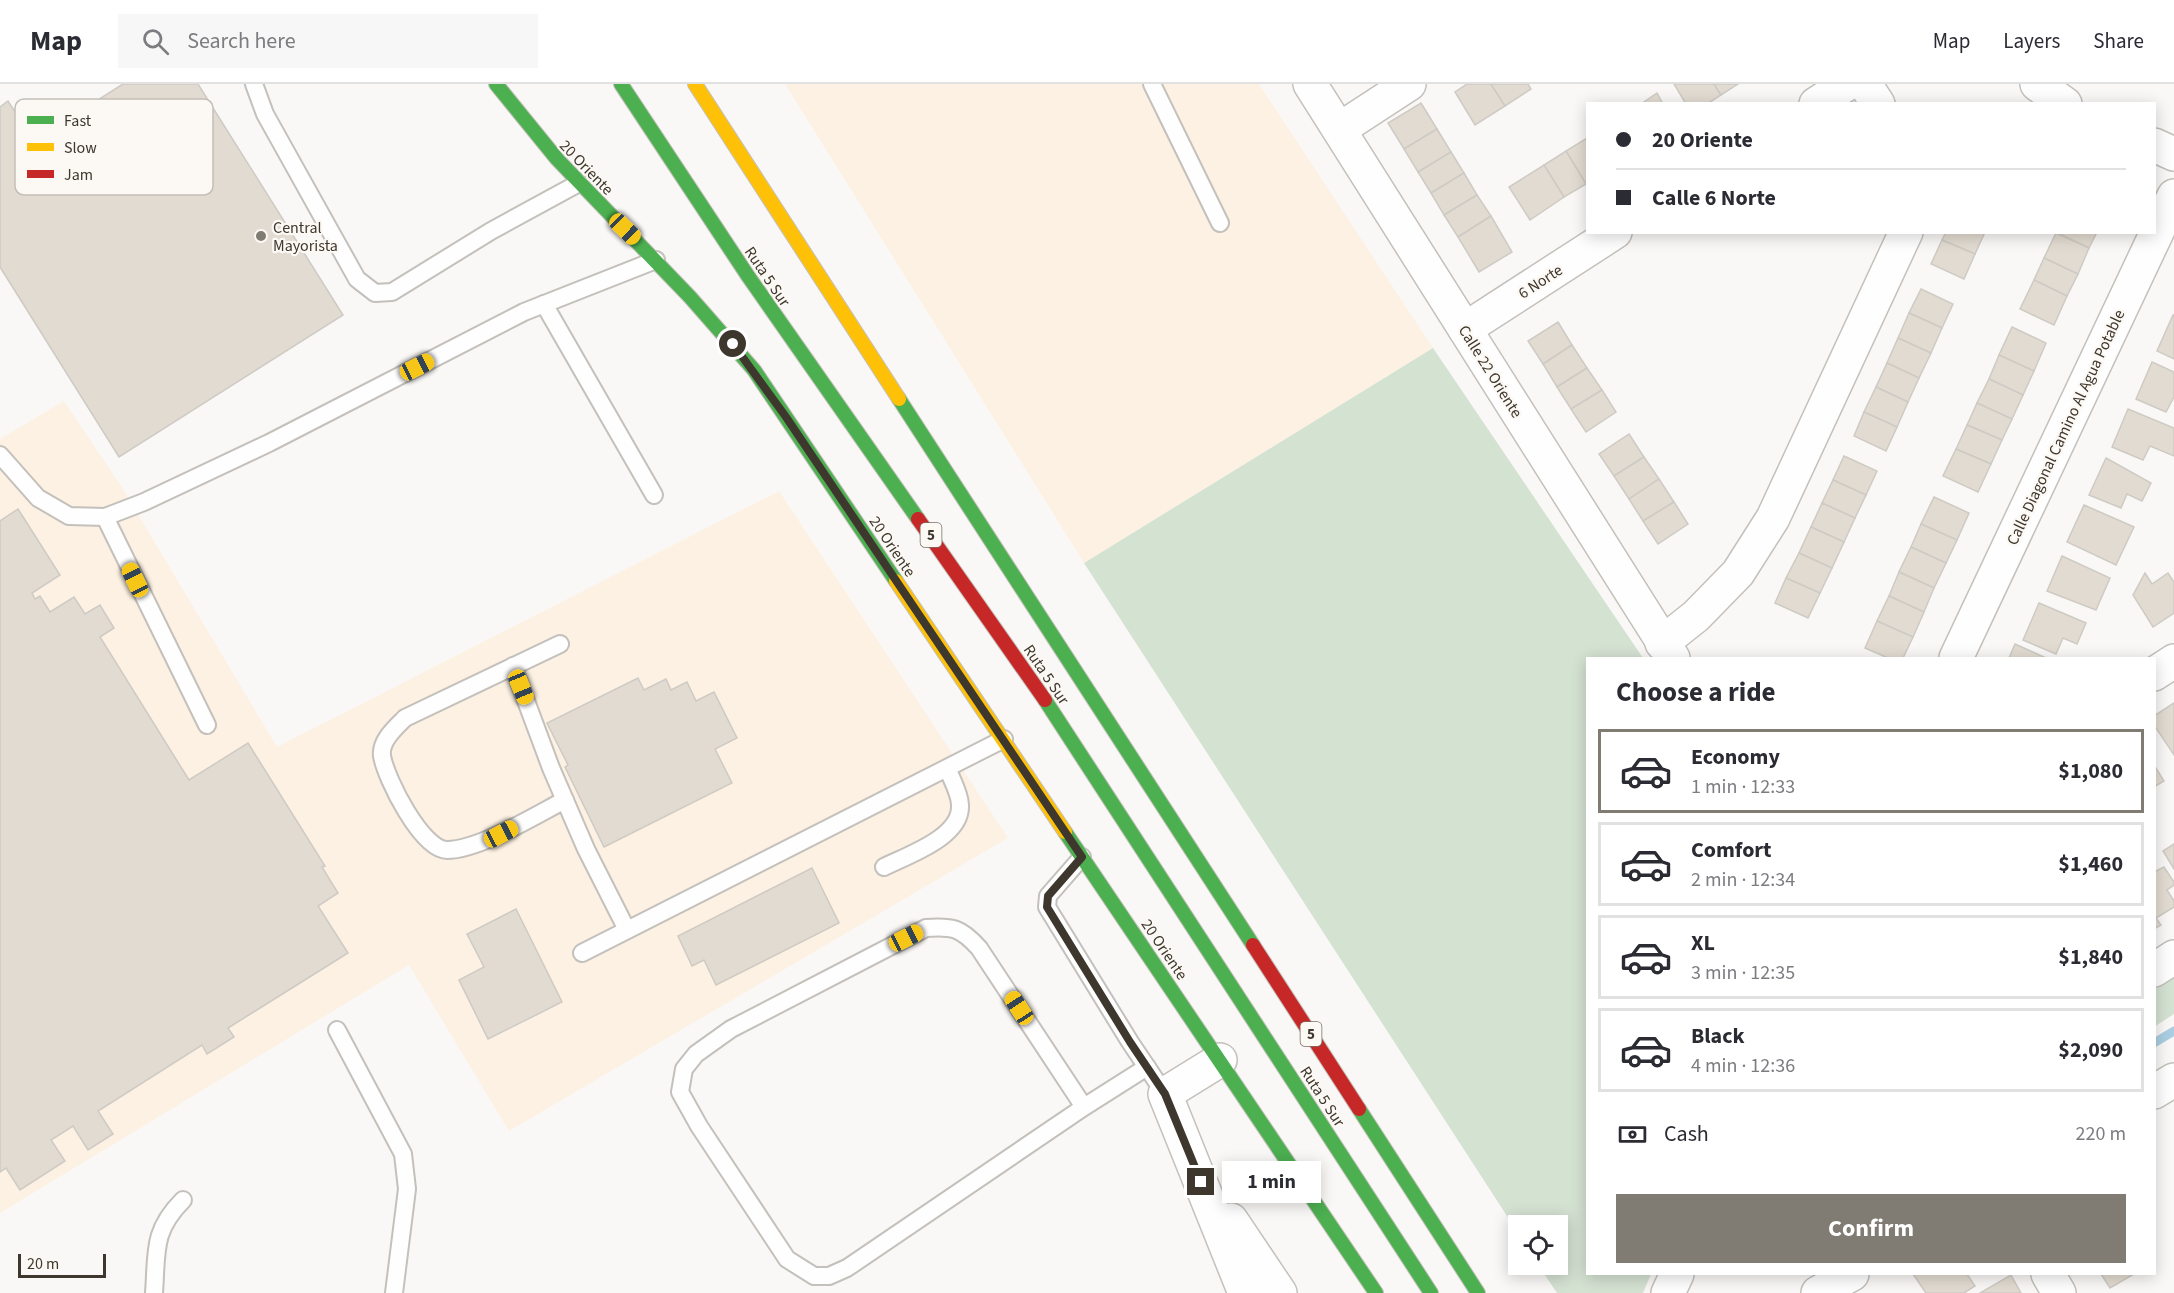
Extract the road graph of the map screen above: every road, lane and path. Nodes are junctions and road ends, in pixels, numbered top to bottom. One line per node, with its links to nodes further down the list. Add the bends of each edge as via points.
1 (254, 84): 17 (lane, via 265,114 357,279 375,293 392,292)
2 (496, 84): 17 (main road, 20 Oriente, via 528,128)
3 (621, 84): 61 (main road, Ruta 5 Sur / 5, via 742,267 1061,723)
4 (695, 84): 62 (main road, Ruta 5 Sur / 5)
5 (1152, 84): 19 (lane)
6 (1310, 84): 14 (street, Calle 22 Oriente)
7 (1409, 84): 14 (street)
8 (1847, 84): 11 (street)
9 (1865, 84): 12 (street)
10 (2037, 84): 13 (street)
11 (1819, 102)
12 (1877, 102)
13 (2062, 102)
14 (1340, 129): 24 (street, Calle 22 Oriente)
15 (2156, 146): 16 (street)
16 (2174, 154)
17 (579, 183): 22 (main road, 20 Oriente)
18 (2174, 196): 30 (street, Calle Diagonal Camino Al Agua Potable)
19 (1220, 223)
20 (1612, 234): 24 (street, 6 Norte)
21 (1905, 234): 29 (street, via 1773,518 1738,573)
22 (656, 260): 23 (lane); 35 (main road, 20 Oriente, via 754,370)
23 (544, 304): 26 (lane); 27 (lane, via 269,443)
24 (1465, 329): 29 (street, Calle 22 Oriente)
25 (0, 455): 27 (lane, via 38,498 69,516)
26 (654, 495)
27 (105, 518): 34 (lane)
28 (560, 644): 32 (lane)
29 (1667, 651)
30 (1956, 657)
31 (2174, 661): 33 (street)
32 (513, 666): 37 (lane); 37 (lane, via 405,718 387,736 381,755 417,830 433,846 447,850 501,834)
33 (2156, 673)
34 (207, 725)
35 (1004, 740): 36 (lane); 38 (main road, 20 Oriente)
36 (948, 770): 39 (lane, via 961,804 959,817 939,840); 40 (lane)
37 (565, 800): 40 (lane)
38 (1082, 857): 45 (main road, 20 Oriente); 46 (lane, via 1048,896 1047,907)
39 (884, 867)
40 (627, 930): 41 (lane)
41 (582, 953)
42 (2174, 957): 43 (street)
43 (2156, 969)
44 (337, 1030): 57 (lane, via 403,1154 407,1189)
45 (1220, 1060): 49 (street); 60 (main road, 20 Oriente)
46 (1147, 1067): 49 (lane); 50 (lane)
47 (2174, 1080): 48 (street)
48 (2156, 1091)
49 (1165, 1094): 51 (street)
50 (1084, 1107): 50 (lane, via 847,1268 829,1276 814,1276 787,1258 680,1092 684,1069 696,1054 732,1029 926,928 944,927 964,932 979,948)
51 (1193, 1163): 58 (street); 59 (street)
52 (183, 1200): 56 (lane, via 160,1230)
53 (1677, 1275): 63 (street)
54 (1850, 1275): 64 (street)
55 (2049, 1275): 65 (street)
56 (154, 1293)
57 (394, 1293)
58 (1245, 1293)
59 (1280, 1293)
60 (1376, 1293)
61 (1431, 1293)
62 (1478, 1293)
63 (1668, 1293)
64 (1818, 1293)
65 (2059, 1293)

